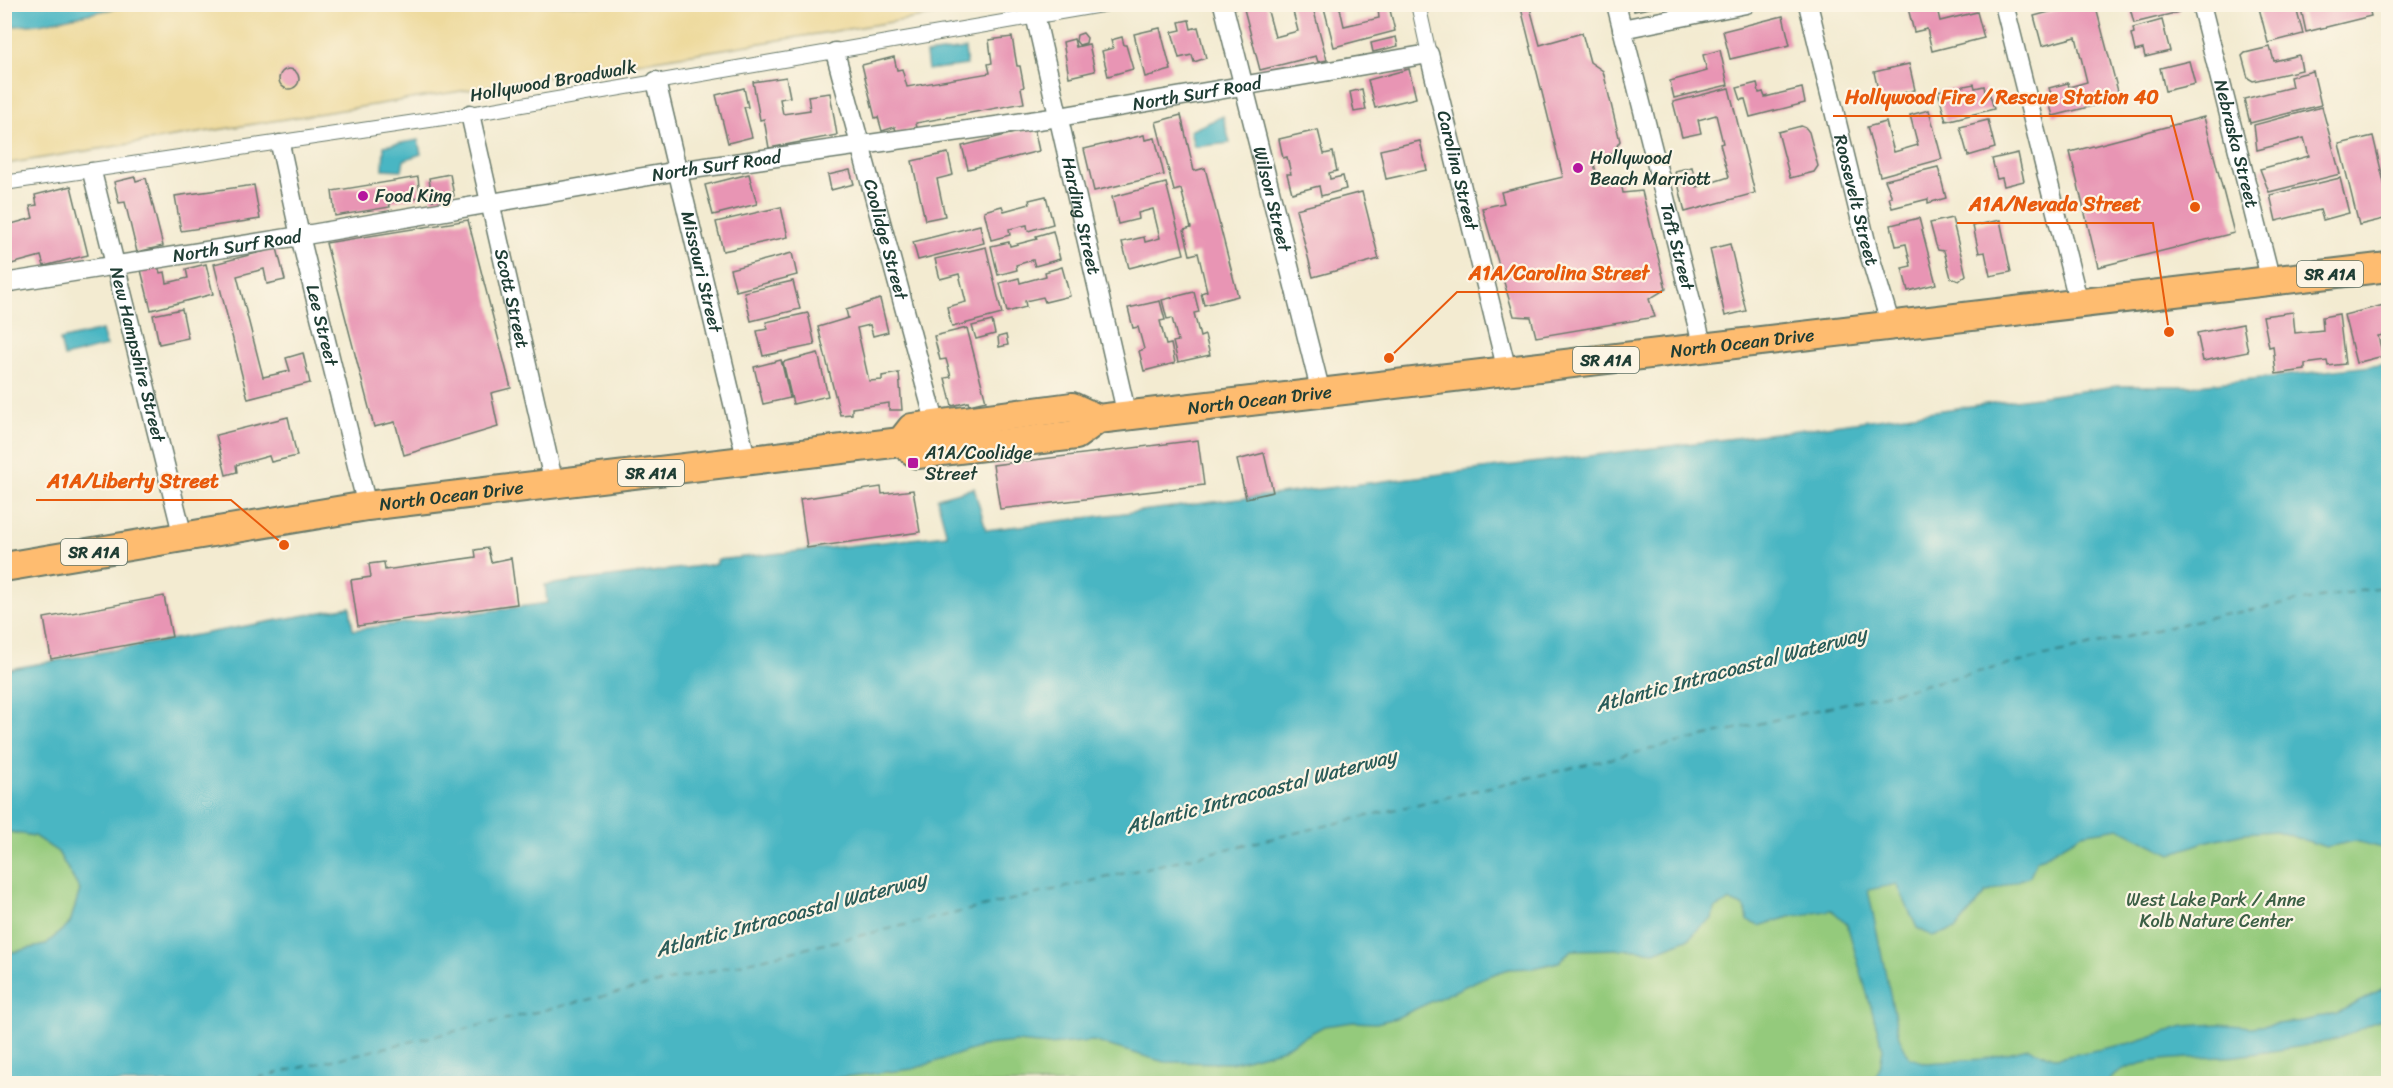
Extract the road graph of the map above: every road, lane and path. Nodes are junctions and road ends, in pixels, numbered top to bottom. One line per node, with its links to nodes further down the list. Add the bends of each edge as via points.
1 (1107, 4): 9 (street, Hollywood Broadwalk)
2 (1224, 4): 14 (street, Wilson Street)
3 (1418, 4): 12 (street, Carolina Street)
4 (1616, 4): 10 (street, Taft Street)
5 (1746, 4): 10 (street)
6 (1808, 4): 29 (street, Roosevelt Street, via 1868,250)
7 (2004, 4): 28 (street)
8 (2201, 4): 26 (street, Nebraska Street)
9 (1035, 15): 11 (street, Hollywood Broadwalk); 16 (street, Harding Street)
10 (1622, 29): 30 (street, Taft Street)
11 (835, 52): 13 (street, Hollywood Broadwalk); 18 (street, Coolidge Street)
12 (1430, 54): 14 (street, North Surf Road); 31 (street, Carolina Street)
13 (656, 81): 15 (street, Hollywood Broadwalk); 20 (street, Missouri Street)
14 (1242, 85): 16 (street, North Surf Road); 32 (street, Wilson Street)
15 (470, 114): 17 (street, Hollywood Broadwalk); 22 (street, Scott Street)
16 (1059, 117): 18 (street, North Surf Road); 33 (street, Harding Street)
17 (280, 144): 19 (street, Hollywood Broadwalk); 23 (street, Lee Street)
18 (860, 145): 20 (street, North Surf Road); 35 (street, Coolidge Street)
19 (92, 171): 21 (street, Hollywood Broadwalk); 24 (street, New Hampshire Street)
20 (678, 171): 22 (street, North Surf Road); 37 (street, Missouri Street)
21 (4, 183)
22 (491, 202): 23 (street, North Surf Road); 38 (street, Scott Street)
23 (300, 236): 24 (street, North Surf Road); 39 (street, Lee Street)
24 (116, 264): 27 (street, North Surf Road); 40 (street, New Hampshire Street)
25 (2388, 267): 26 (main road, North Ocean Drive / SR A1A)
26 (2271, 281): 28 (main road, North Ocean Drive / SR A1A)
27 (4, 283)
28 (2079, 304): 29 (main road, North Ocean Drive / SR A1A)
29 (1891, 326): 30 (main road, North Ocean Drive / SR A1A)
30 (1703, 348): 31 (main road, North Ocean Drive / SR A1A)
31 (1507, 371): 32 (main road, North Ocean Drive / SR A1A)
32 (1321, 393): 33 (main road, North Ocean Drive / SR A1A)
33 (1127, 416): 34 (main road, North Ocean Drive / SR A1A)
34 (1098, 419): 35 (main road, North Ocean Drive / SR A1A, via 1072,407); 36 (main road, North Ocean Drive / SR A1A, via 1076,435 917,454)
35 (936, 425): 36 (main road, North Ocean Drive / SR A1A, via 912,428)
36 (901, 442): 37 (main road, North Ocean Drive / SR A1A)
37 (747, 462): 38 (main road, North Ocean Drive / SR A1A)
38 (554, 484): 39 (main road, North Ocean Drive / SR A1A)
39 (367, 506): 40 (main road, North Ocean Drive / SR A1A)
40 (183, 537): 41 (main road, North Ocean Drive / SR A1A)
41 (4, 567)

